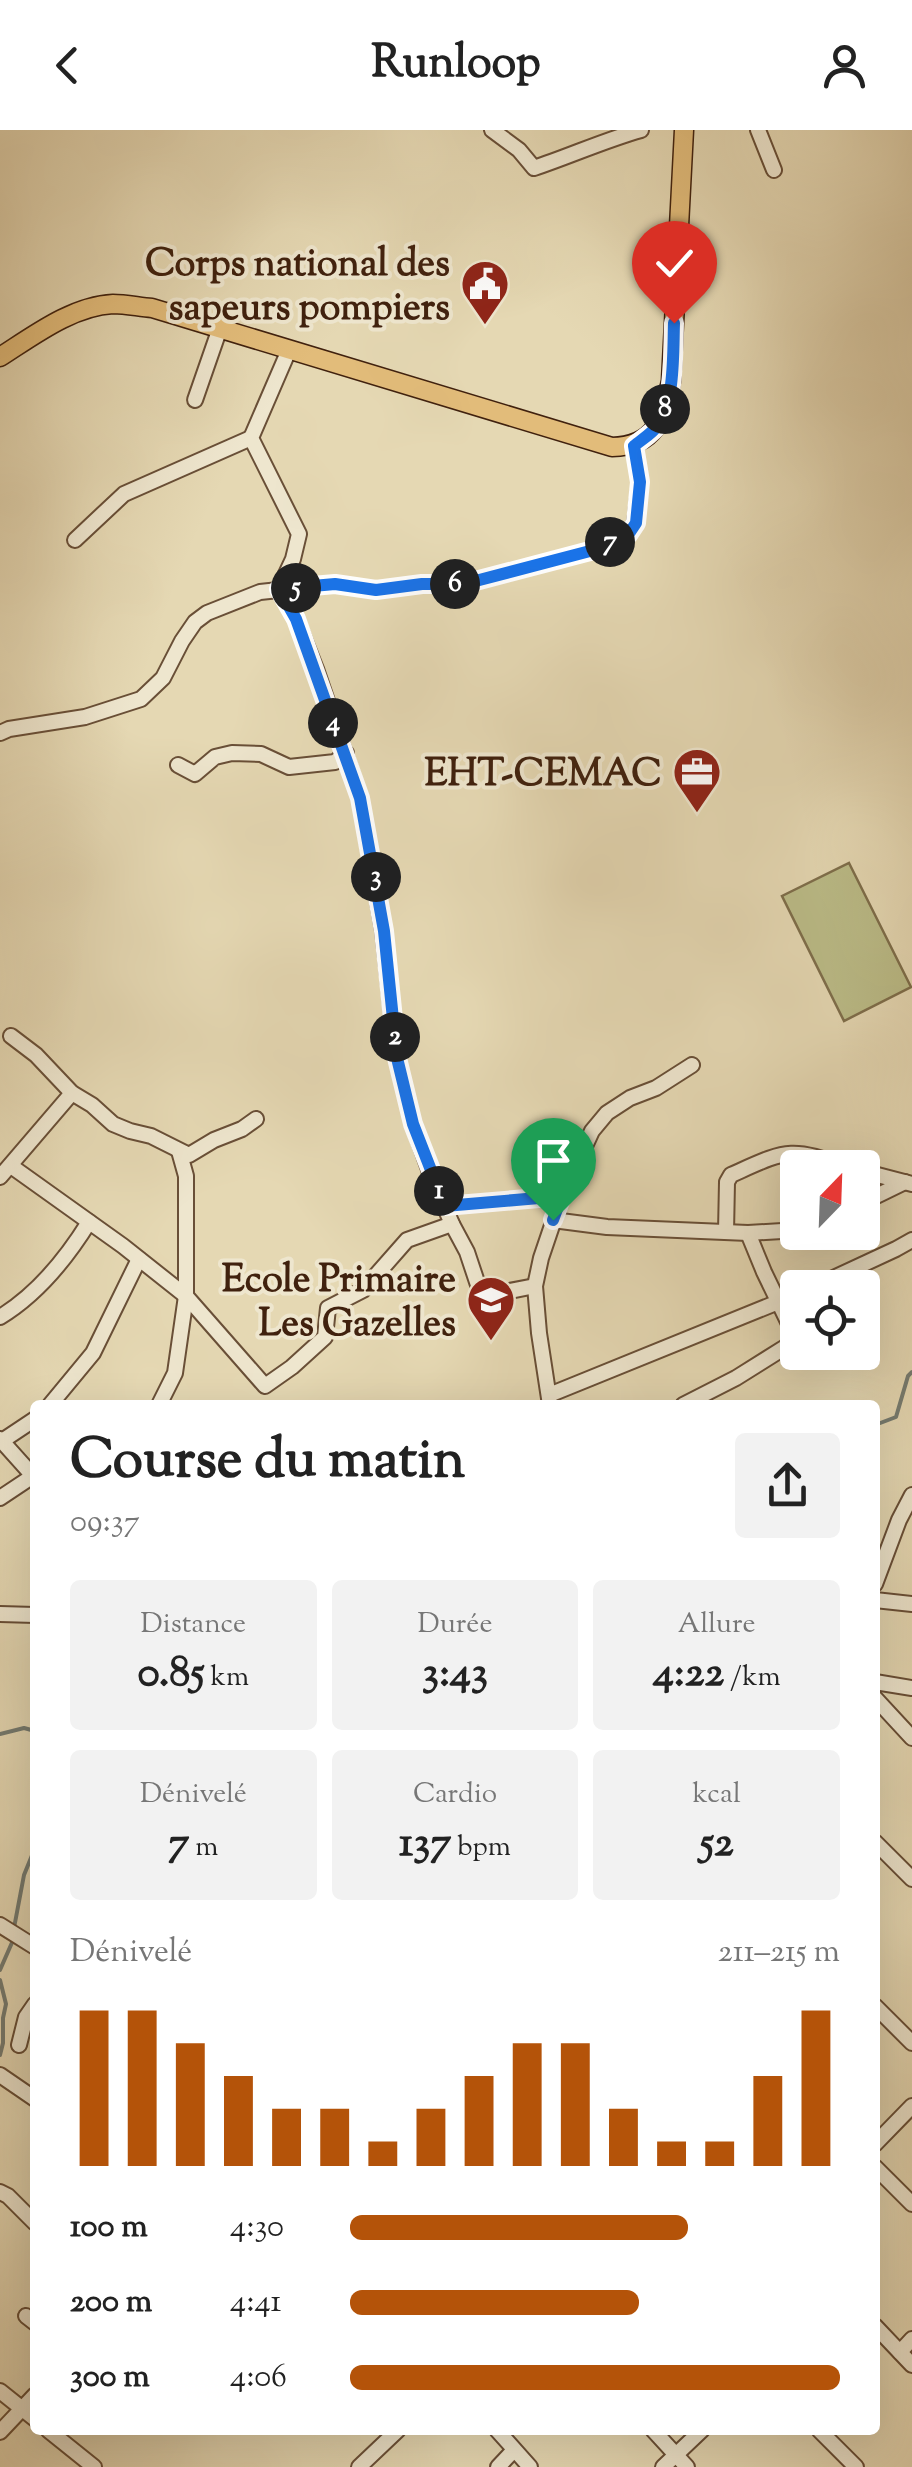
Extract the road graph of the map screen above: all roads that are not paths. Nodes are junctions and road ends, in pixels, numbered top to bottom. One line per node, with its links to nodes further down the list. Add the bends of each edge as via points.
1 (492, 130): 2 (street, via 534,168)
2 (641, 130)
3 (684, 130): 11 (main road, via 671,381 658,426)
4 (758, 130): 5 (street)
5 (774, 170)
6 (220, 328): 7 (main road); 8 (main road, via 112,304 79,312); 9 (street)
7 (289, 350): 10 (street); 11 (main road, via 612,447)
8 (0, 357)
9 (194, 400)
10 (251, 438): 12 (street, via 124,494); 13 (street, via 298,534)
11 (634, 446): 13 (street, via 640,482 636,523 628,535 590,551 464,584)
12 (74, 540)
13 (279, 589): 14 (street, via 195,622 163,678 140,699); 15 (street)
14 (0, 733)
15 (346, 753): 16 (street, via 335,762 289,767 262,754 232,752 196,774); 28 (street, via 374,866 397,1058 413,1124)
16 (178, 765)
17 (11, 1036): 19 (street)
18 (692, 1065): 26 (street, via 607,1112)
19 (72, 1093): 21 (street, via 113,1124); 23 (street)
20 (256, 1119): 21 (street, via 189,1155)
21 (179, 1150): 39 (street, via 186,1176)
22 (780, 1154): 33 (street, via 726,1182)
23 (6, 1172): 30 (street)
24 (880, 1176): 25 (street)
25 (908, 1183): 27 (street)
26 (562, 1196): 28 (street); 29 (street)
27 (880, 1196)
28 (445, 1206): 31 (street)
29 (553, 1220): 33 (street); 38 (street)
30 (89, 1222): 36 (street); 41 (street, via 45,1281)
31 (452, 1224): 38 (street, via 480,1294); 39 (street, via 407,1240 363,1290 328,1308 324,1336 264,1386)
32 (780, 1231): 34 (street)
33 (726, 1232): 34 (street)
34 (748, 1233): 40 (street)
35 (912, 1240): 37 (street)
36 (140, 1259): 39 (street); 42 (street, via 93,1354)
37 (852, 1270)
38 (536, 1286): 44 (street)
39 (186, 1296): 43 (street, via 175,1373)
40 (779, 1302): 44 (street); 45 (street, via 792,1332 787,1346)
41 (0, 1317)
42 (54, 1400)
43 (162, 1400)
44 (550, 1400)
45 (693, 1400)
46 (30, 1422): 47 (street)
47 (1, 1440): 48 (street)
48 (30, 1473)
49 (30, 1479): 51 (street)
50 (912, 1495): 52 (street)
51 (0, 1498)
52 (906, 1521): 53 (street)
53 (880, 1557)
54 (880, 1601): 55 (street)
55 (912, 1604)
56 (0, 1614): 57 (street)
57 (30, 1615)
58 (880, 1683): 59 (street)
59 (912, 1688)
60 (880, 1703): 61 (street)
61 (912, 1738)
62 (880, 1847): 63 (street)
63 (912, 1880)
64 (30, 2011): 67 (street)
65 (880, 2011): 66 (street)
66 (912, 2042)
67 (19, 2044)
68 (0, 2075): 69 (street)
69 (30, 2096)
70 (912, 2106): 71 (street)
71 (880, 2139)
72 (880, 2172): 74 (street)
73 (0, 2192): 75 (street)
74 (912, 2204)
75 (30, 2219)
76 (880, 2331): 78 (street)
77 (912, 2339): 78 (street)
78 (900, 2352): 79 (street)
79 (912, 2365)
80 (0, 2391): 82 (street)
81 (30, 2400): 82 (street)
82 (22, 2409): 83 (street); 84 (street)
83 (30, 2416)
84 (0, 2432)
85 (53, 2435): 93 (street)
86 (393, 2435): 94 (street)
87 (501, 2435): 91 (street)
88 (657, 2435): 92 (street)
89 (697, 2435): 92 (street)
90 (825, 2435): 99 (street)
91 (514, 2450): 95 (street); 96 (street)
92 (676, 2454): 97 (street); 98 (street)
93 (85, 2464)
94 (359, 2467)
95 (498, 2467)
96 (530, 2467)
97 (663, 2467)
98 (687, 2467)
99 (856, 2467)

